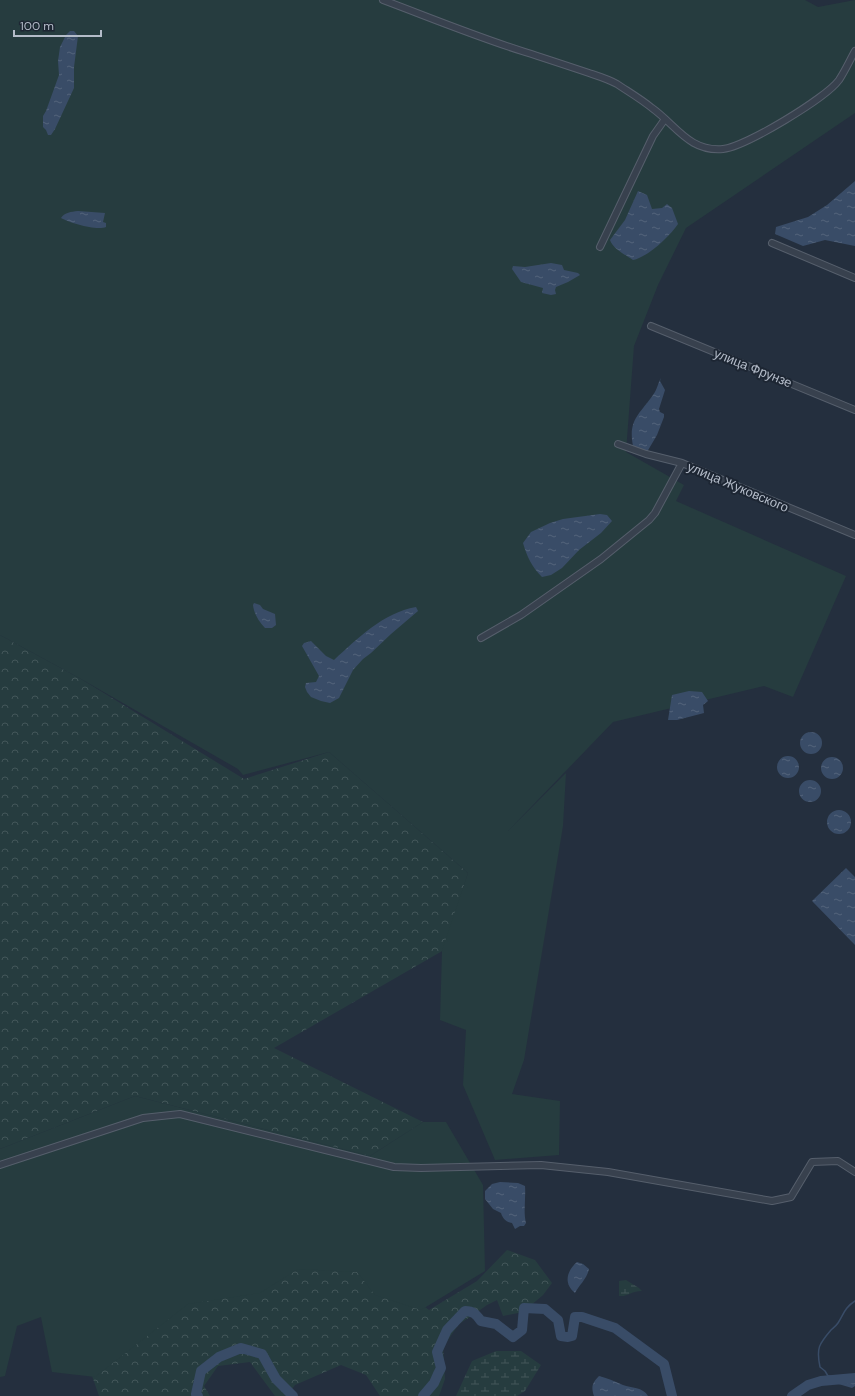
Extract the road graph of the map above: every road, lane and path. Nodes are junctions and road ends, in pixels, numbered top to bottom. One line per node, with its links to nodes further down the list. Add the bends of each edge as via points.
1 (383, 0): 3 (street, via 472,34 615,83)
2 (855, 50): 3 (street, via 839,80 825,94 810,105 738,144 723,149 696,144 684,138)
3 (665, 119): 5 (street, via 653,136)
4 (772, 243): 6 (street)
5 (600, 247)
6 (855, 278)
7 (652, 326): 8 (street, улица Фрунзе)
8 (855, 410)
9 (618, 444): 10 (street, улица Жуковского)
10 (682, 463): 11 (street, улица Жуковского); 12 (street, via 649,520 601,559 521,615)
11 (855, 535)
12 (481, 638)
13 (0, 1165): 14 (street, via 143,1118 180,1114 394,1167 541,1165 608,1172 772,1201 791,1197 812,1162 838,1161)
14 (855, 1172)

